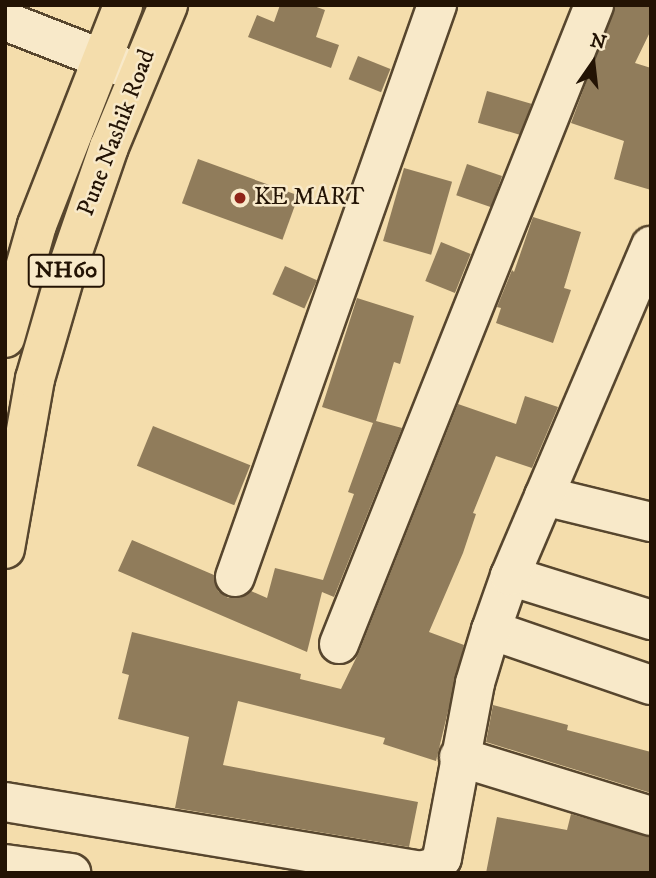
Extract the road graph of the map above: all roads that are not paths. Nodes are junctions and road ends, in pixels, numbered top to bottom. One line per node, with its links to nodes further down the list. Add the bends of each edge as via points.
1 (122, 5): 6 (highway, Pune Nashik Road / NH60)
2 (168, 5): 7 (highway, Pune Nashik Road / NH60)
3 (437, 5): 14 (street)
4 (594, 5): 17 (street)
5 (5, 21): 6 (street)
6 (100, 57): 7 (street); 9 (highway, Pune Nashik Road / NH60, via 37,225)
7 (138, 73): 12 (highway, Pune Nashik Road / NH60, via 67,269 35,379)
8 (651, 246): 10 (street)
9 (5, 338)
10 (544, 496): 11 (street); 13 (street)
11 (651, 522)
12 (5, 549)
13 (510, 576): 15 (street); 16 (street)
14 (235, 577)
15 (651, 620)
16 (491, 630): 18 (street); 19 (street)
17 (339, 644)
18 (651, 685)
19 (459, 757): 20 (street, via 442,858 435,867 420,871); 21 (street)
20 (5, 802)
21 (651, 816)
22 (5, 864): 23 (street)
23 (71, 873)

